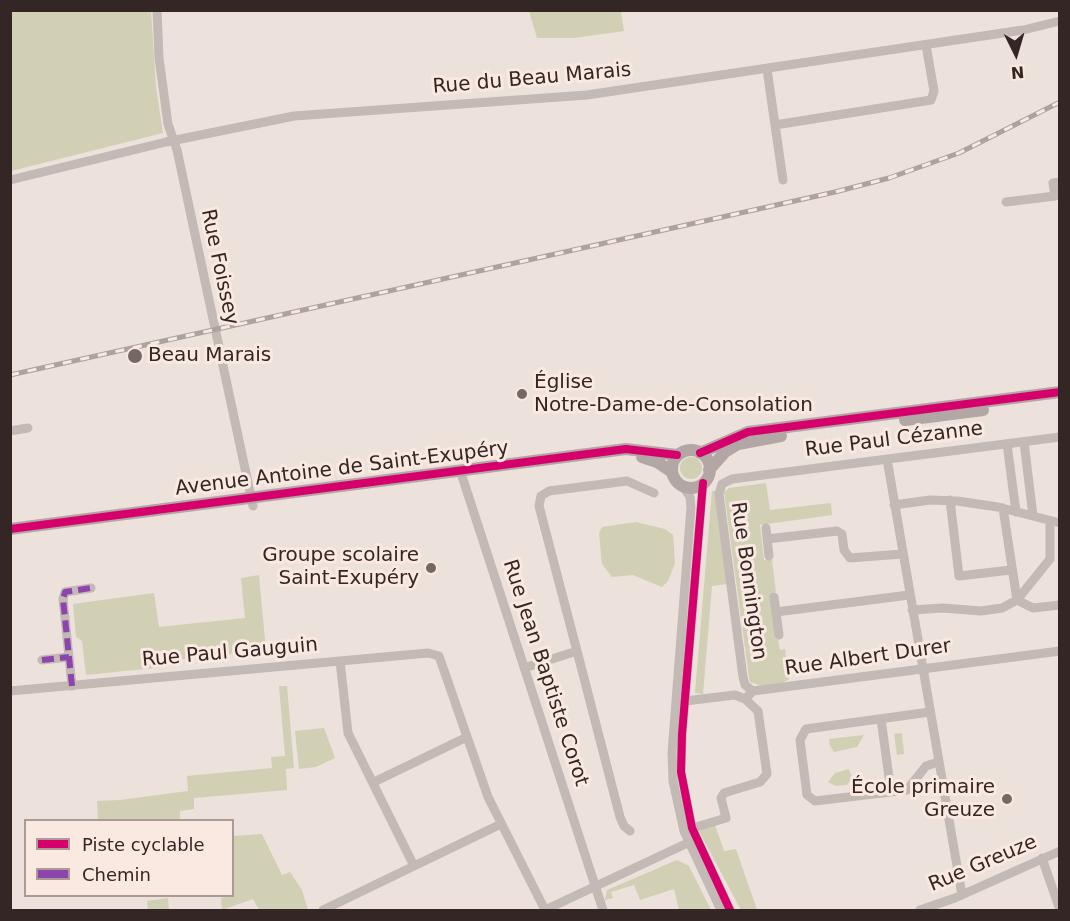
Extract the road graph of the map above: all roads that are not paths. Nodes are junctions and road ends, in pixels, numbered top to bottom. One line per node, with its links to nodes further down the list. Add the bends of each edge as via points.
1 (157, 10): 6 (street, Rue Foissey, via 161,76)
2 (1059, 21): 3 (street, Rue du Beau Marais)
3 (926, 45): 4 (street, Rue du Beau Marais); 5 (street, via 934,92 931,100)
4 (767, 69): 5 (street); 6 (street, Rue du Beau Marais, via 587,95 308,114)
5 (775, 125): 8 (street)
6 (173, 140): 7 (street, Rue du Beau Marais); 29 (street, Rue Foissey)
7 (10, 180)
8 (783, 180)
9 (1059, 182): 10 (street, via 1053,183 1055,196)
10 (1006, 202)
11 (1059, 392): 18 (main road, via 748,432)
12 (1059, 400): 21 (main road, via 751,440 725,452)
13 (28, 428): 14 (street)
14 (10, 431)
15 (1059, 437): 16 (street, Rue Paul Cézanne)
16 (1024, 442): 17 (street, Rue Paul Cézanne); 33 (street)
17 (1007, 444): 20 (street, Rue Paul Cézanne); 32 (street)
18 (700, 453): 19 (main road, via 686,450); 21 (main road)
19 (677, 455): 22 (main road); 23 (main road, Avenue Antoine de Saint-Exupéry, via 626,449)
20 (887, 459): 24 (street, Rue Paul Cézanne); 30 (street)
21 (710, 470): 25 (main road)
22 (672, 472): 23 (main road, Avenue Antoine de Saint-Exupéry, via 657,462 632,456); 26 (main road)
23 (461, 474): 29 (main road, Avenue Antoine de Saint-Exupéry); 55 (street, Rue Jean Baptiste Corot)
24 (732, 479): 59 (street, Rue Bonnington, via 722,484 719,494 743,677 745,685)
25 (704, 483): 26 (main road, via 693,488); 61 (street)
26 (683, 486): 69 (street, via 691,507 672,768 676,803)
27 (654, 493): 50 (street, via 627,481 549,491 539,499)
28 (950, 500): 30 (street); 31 (street); 41 (street, via 959,576)
29 (252, 502): 36 (main road, Avenue Antoine de Saint-Exupéry); 37 (main road, Avenue Antoine de Saint-Exupéry)
30 (894, 505): 39 (street)
31 (1003, 508): 32 (street); 41 (street)
32 (1016, 512): 33 (street)
33 (1033, 516): 34 (street)
34 (1055, 522): 45 (street, via 1050,559)
35 (765, 528): 38 (street)
36 (10, 529)
37 (10, 537)
38 (767, 540): 39 (street, via 837,531 842,534 845,553 850,558); 40 (street)
39 (902, 554): 43 (street)
40 (769, 556)
41 (1011, 570): 45 (street)
42 (91, 588): 52 (street, via 65,592)
43 (909, 595): 47 (street); 48 (street)
44 (774, 597): 48 (street)
45 (1017, 600): 46 (street, via 1033,608); 47 (street, via 1002,608 981,611)
46 (1059, 605)
47 (912, 610): 56 (street)
48 (776, 612): 49 (street)
49 (779, 634)
50 (577, 651): 55 (street); 70 (street, via 620,817)
51 (1059, 651): 56 (street, Rue Albert Durer)
52 (69, 657): 53 (street); 57 (street)
53 (42, 660)
54 (340, 661): 57 (street, Rue Paul Gauguin); 64 (street, via 435,654 441,660); 66 (street, Rue Paul Gauguin, via 347,729)
55 (524, 668): 75 (street, Rue Jean Baptiste Corot)
56 (922, 669): 59 (street, Rue Albert Durer); 62 (street)
57 (72, 686): 58 (street, Rue Paul Gauguin)
58 (10, 691)
59 (753, 691): 60 (street)
60 (745, 699): 61 (street, via 735,694); 69 (street, via 758,711 767,774 760,782 722,795 726,818)
61 (685, 701): 69 (street, via 681,772)
62 (930, 712): 63 (street); 65 (street)
63 (881, 719): 67 (street); 67 (street, via 804,731 800,740 805,784 807,796 813,801)
64 (467, 737): 66 (street); 68 (street)
65 (938, 762): 67 (street, via 926,766 911,788); 76 (street)
66 (374, 782): 74 (street, Rue Paul Gauguin)
67 (891, 792)
68 (501, 824): 74 (street); 78 (street)
69 (688, 830): 71 (street)
70 (630, 831)
71 (692, 840): 75 (street); 80 (street); 81 (street)
72 (1059, 850): 73 (street, Rue Greuze)
73 (1042, 858): 76 (street, Rue Greuze); 83 (street)
74 (414, 866): 77 (street)
75 (595, 887): 78 (street); 79 (street, Rue Jean Baptiste Corot)
76 (962, 895): 82 (street, Rue Greuze)
77 (323, 910)
78 (545, 910)
79 (603, 910)
80 (721, 910)
81 (730, 910)
82 (920, 910)
83 (1059, 910)

